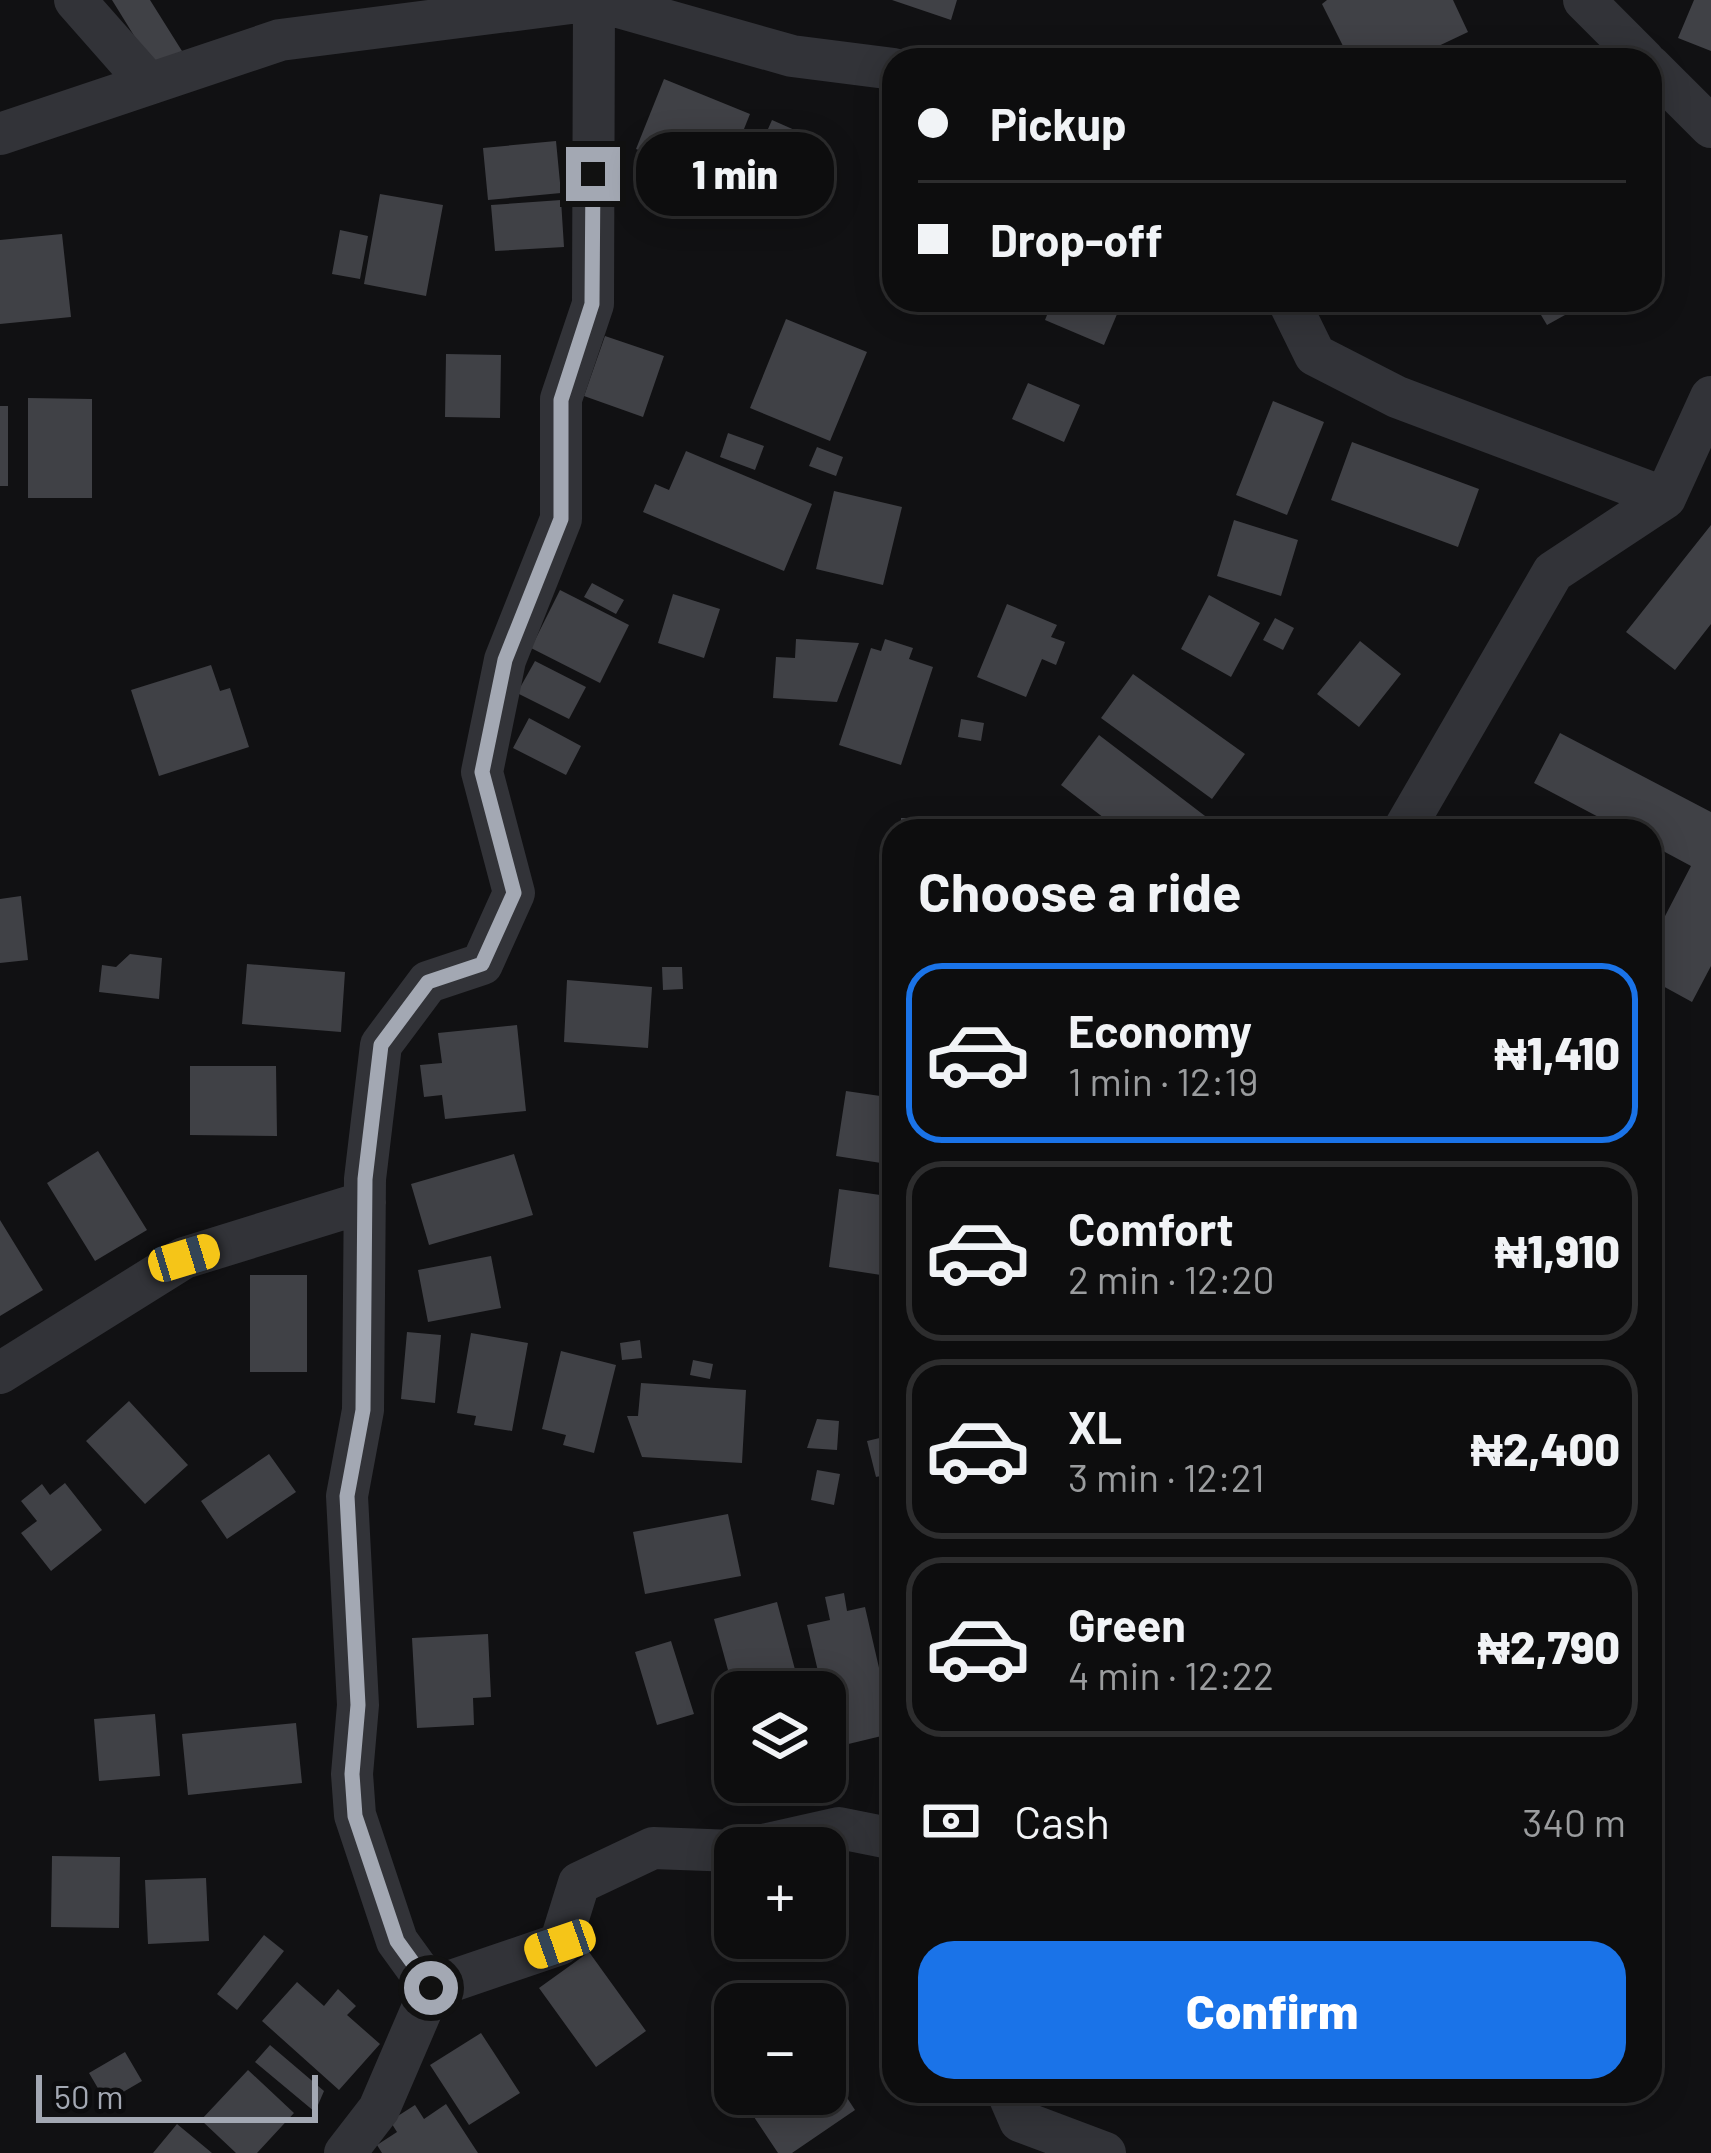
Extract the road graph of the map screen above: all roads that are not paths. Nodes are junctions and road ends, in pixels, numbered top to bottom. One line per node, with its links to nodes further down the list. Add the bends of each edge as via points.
1 (75, 0): 7 (street)
2 (1584, 0): 4 (street)
3 (600, 1): 5 (street, via 792,56); 7 (street, via 280,40); 14 (street, via 592,304 561,400 561,519 505,660 482,772 514,893 482,964 428,982 381,1045)
4 (1632, 48)
5 (882, 67)
6 (1662, 78): 8 (street)
7 (149, 84): 9 (street)
8 (1711, 127)
9 (0, 134)
10 (1294, 312): 12 (street, via 1315,356 1397,397)
11 (1711, 398): 12 (street)
12 (1664, 498): 13 (street, via 1553,572)
13 (1409, 819)
14 (365, 1202): 15 (street, via 184,1258); 19 (street, via 363,1410 347,1496 355,1816 397,1941)
15 (0, 1373)
16 (846, 1829): 17 (street)
17 (882, 1837)
18 (714, 1850): 19 (street, via 653,1848 579,1883 560,1944)
19 (431, 1988): 21 (street, via 379,2109)
20 (1012, 2103): 22 (street, via 1020,2121)
21 (345, 2153)
22 (1106, 2153)

